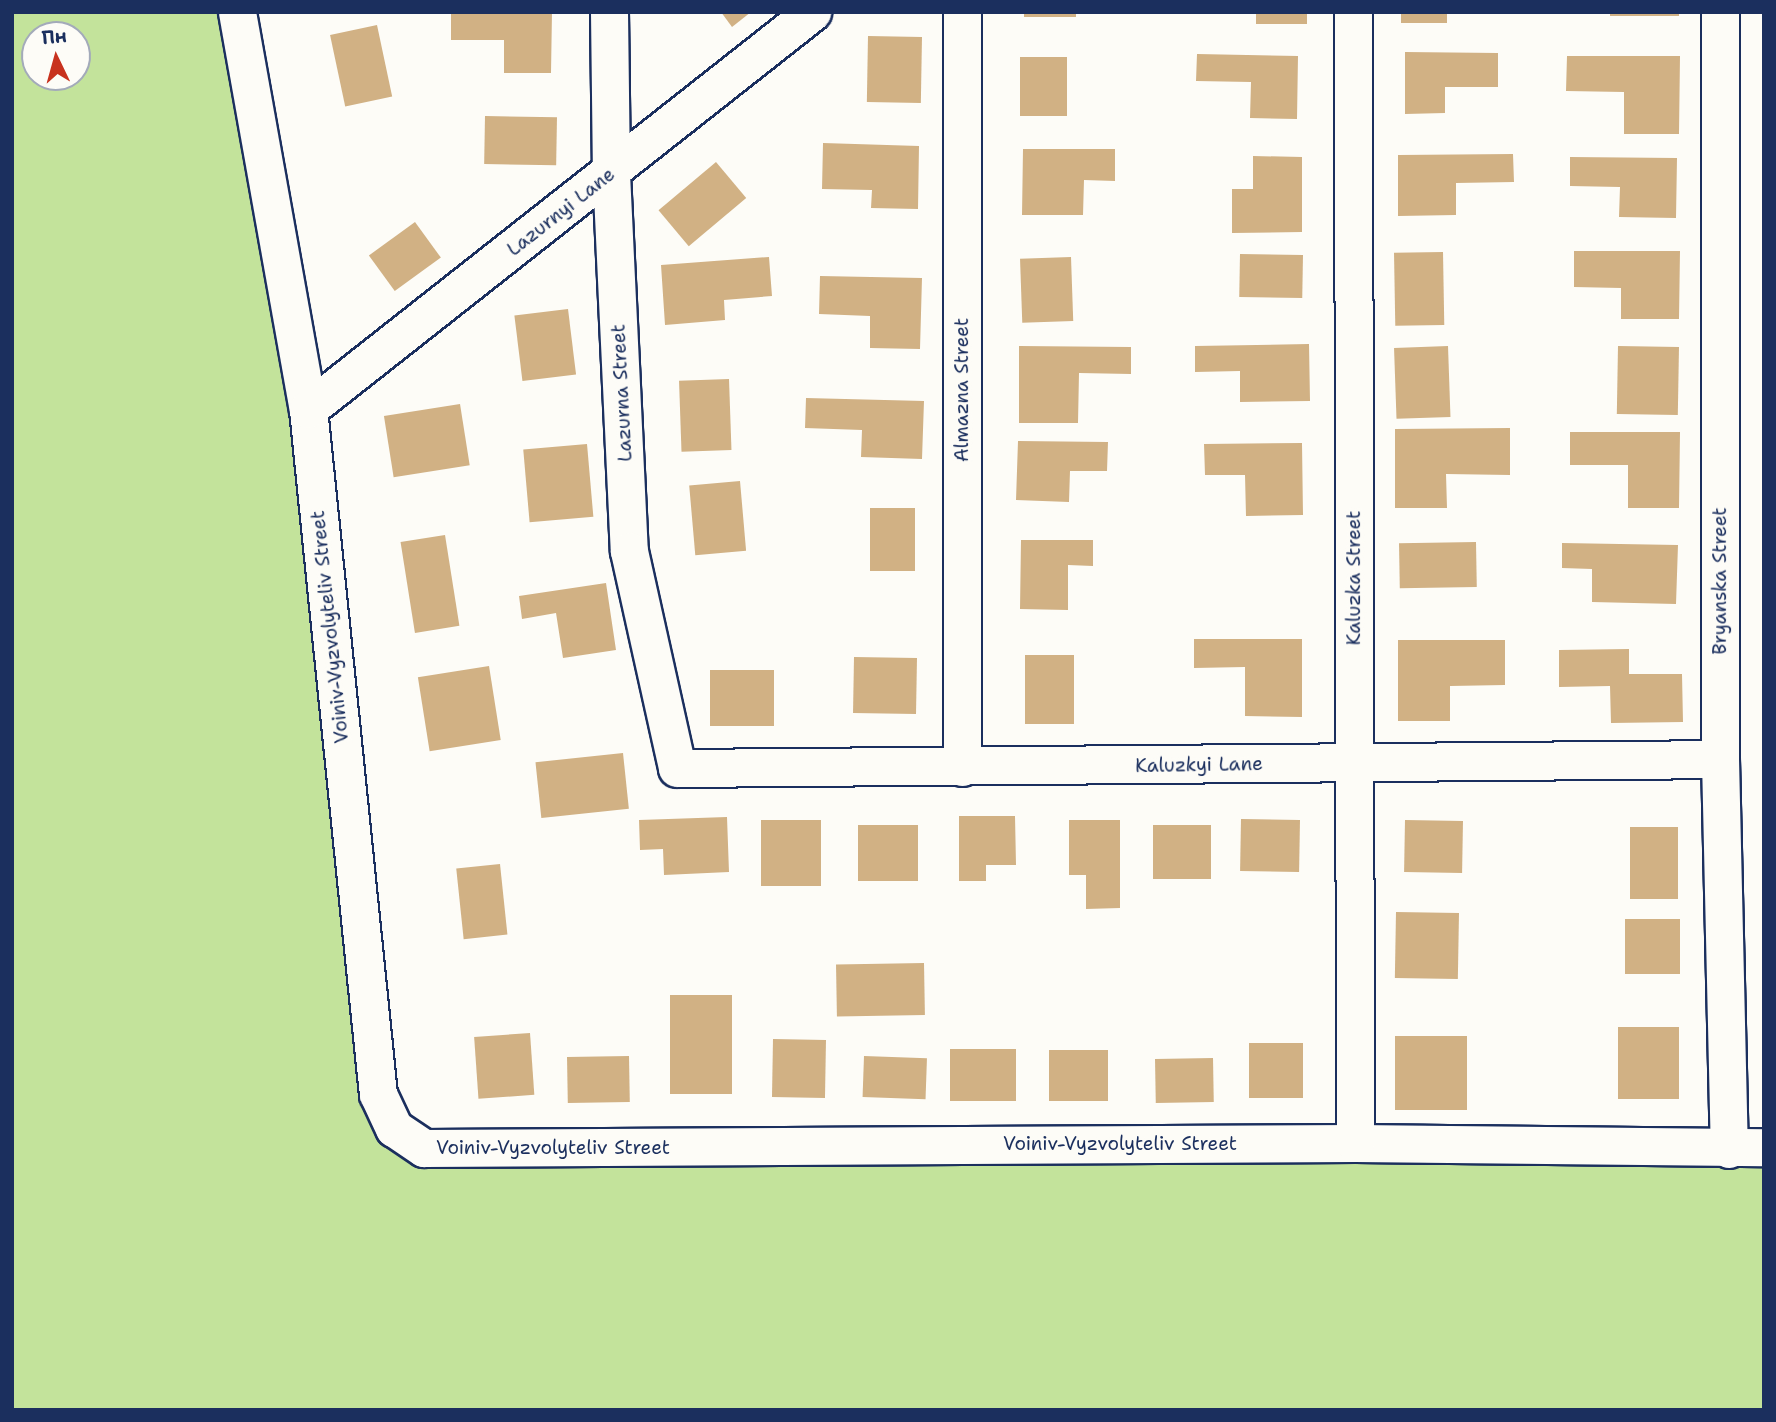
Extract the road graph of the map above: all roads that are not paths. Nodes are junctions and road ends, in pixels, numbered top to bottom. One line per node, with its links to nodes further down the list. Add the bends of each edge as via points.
1 (237, 12): 8 (street, Voiniv-Vyzvolyteliv Street)
2 (609, 12): 7 (street, Lazurna Street)
3 (812, 12): 7 (street, Lazurnyi Lane)
4 (962, 12): 11 (street, Almazna Street)
5 (1353, 12): 10 (street, Kaluzka Street)
6 (1720, 12): 9 (street, Bryanska Street)
7 (611, 173): 8 (street, Lazurnyi Lane); 12 (street, Lazurna Street, via 629,551)
8 (308, 409): 13 (street, Voiniv-Vyzvolyteliv Street, via 378,1094 394,1128 424,1148)
9 (1720, 759): 10 (street, Kaluzkyi Lane); 14 (street, Bryanska Street)
10 (1355, 763): 11 (street, Kaluzkyi Lane); 13 (street, Kaluzka Street)
11 (962, 767): 12 (street, Kaluzkyi Lane)
12 (677, 768)
13 (1355, 1143): 14 (street, Voiniv-Vyzvolyteliv Street)
14 (1746, 1148)

